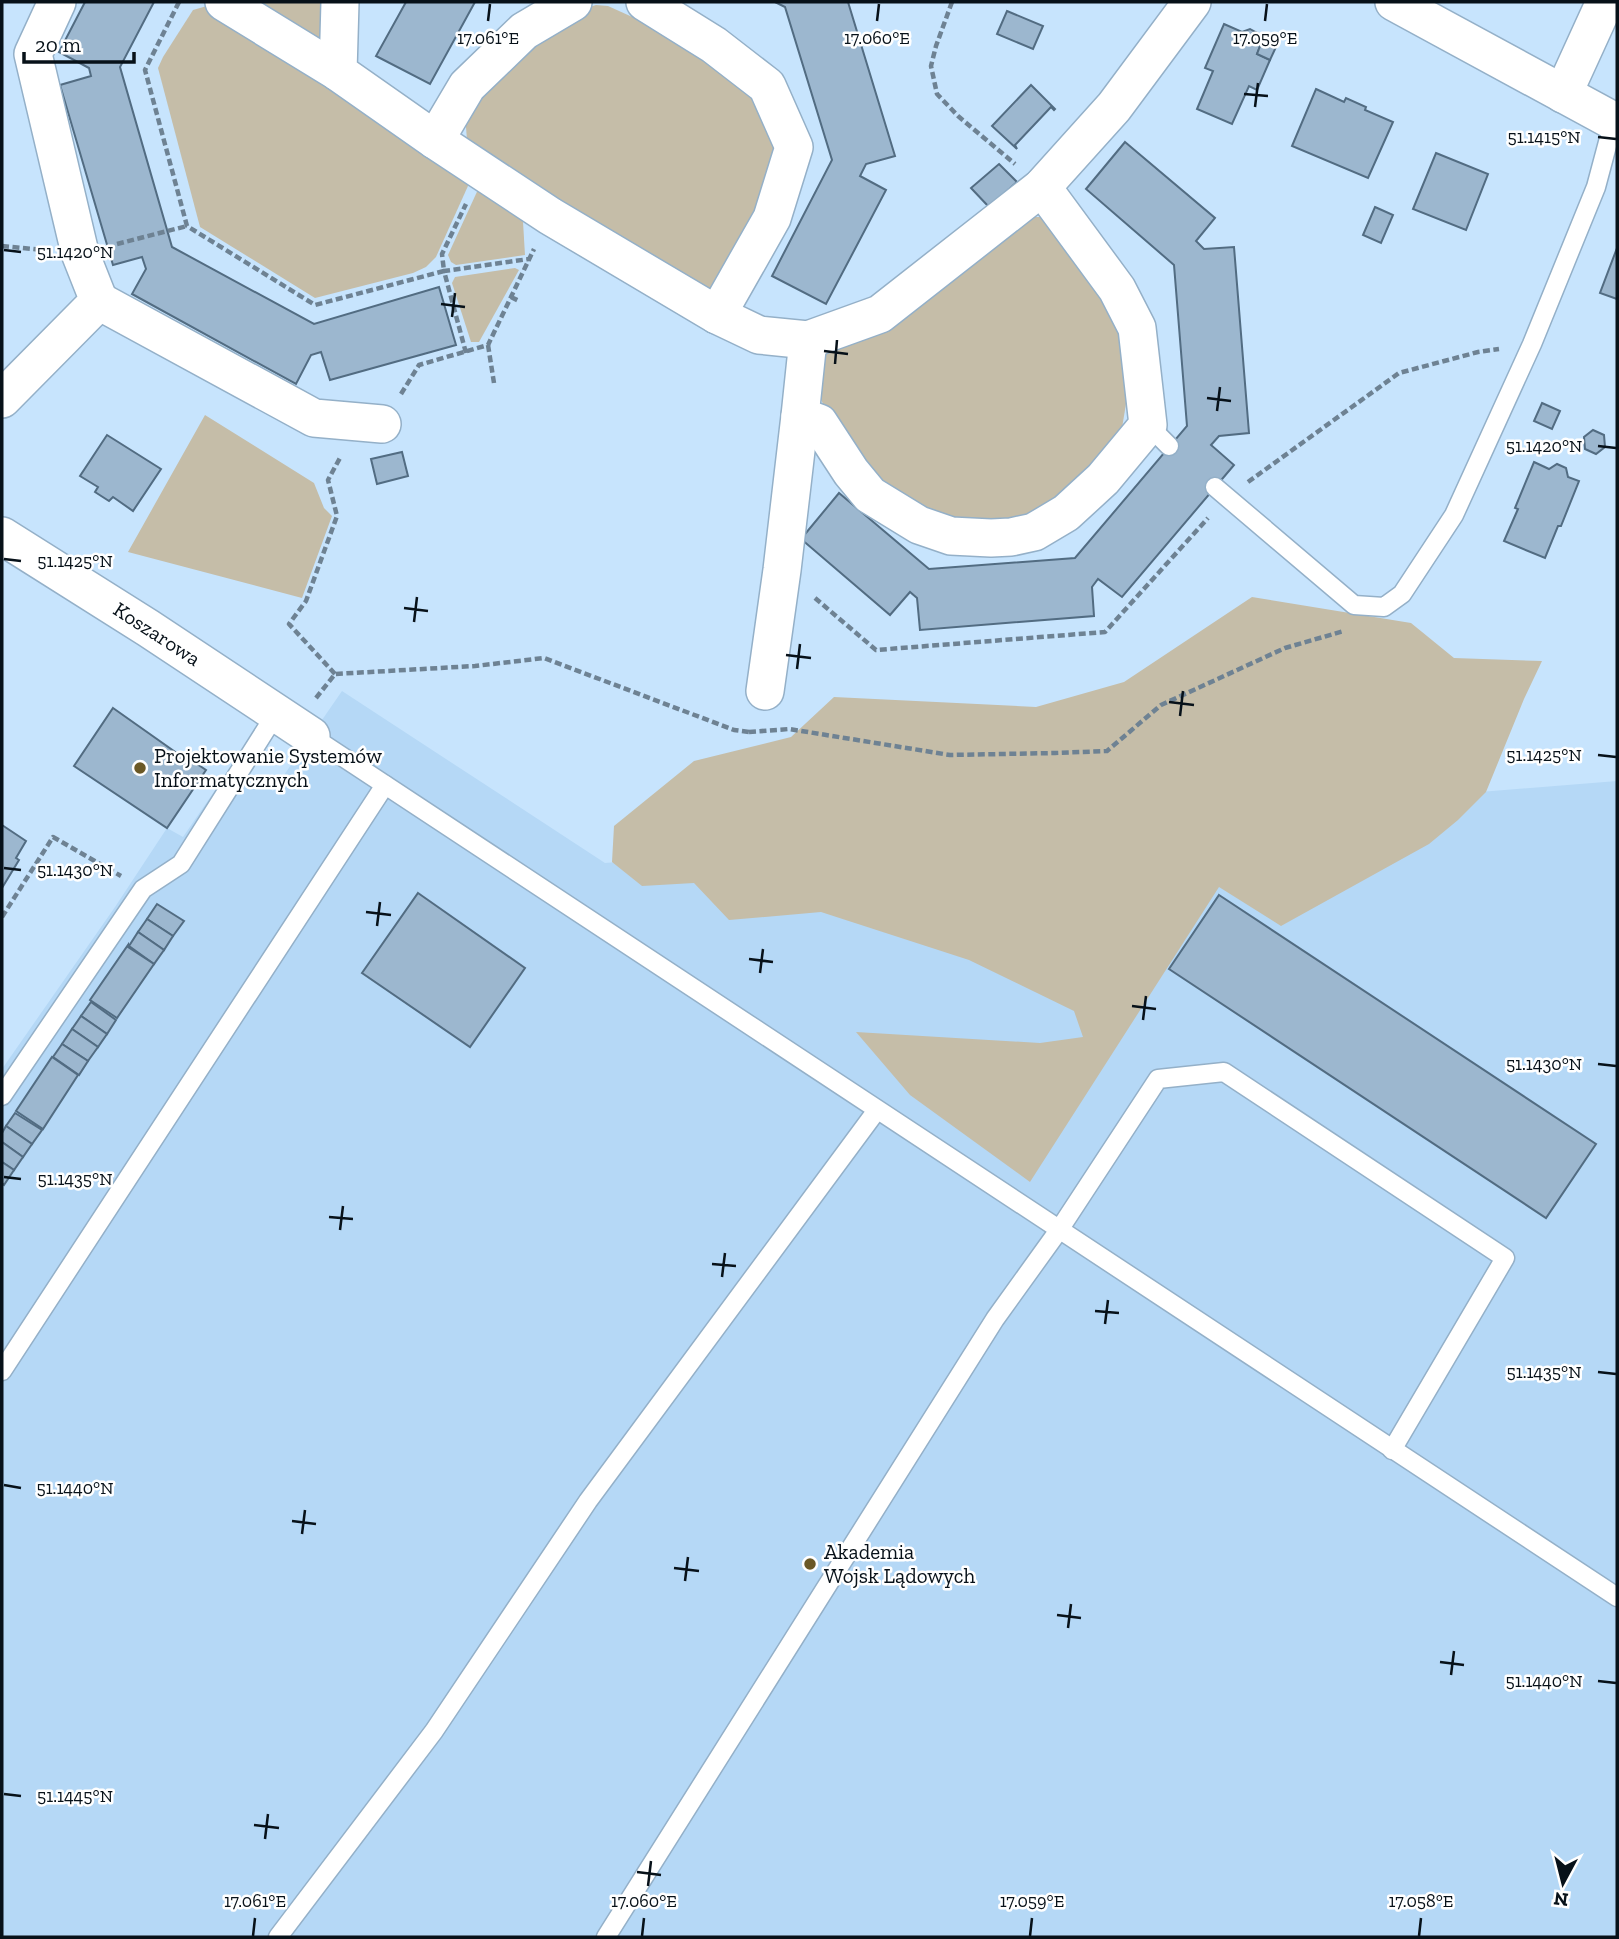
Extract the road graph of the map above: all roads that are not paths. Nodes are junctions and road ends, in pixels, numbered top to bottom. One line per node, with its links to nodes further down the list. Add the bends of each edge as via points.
1 (57, 2): 14 (street, via 33,54 80,253)
2 (224, 2): 9 (street)
3 (340, 2): 9 (street)
4 (573, 2): 12 (street, via 524,31 467,86)
5 (645, 2): 15 (street, via 714,45 767,86 794,147 772,218)
6 (1192, 2): 13 (street, via 1114,107)
7 (1394, 2): 10 (street)
8 (1605, 2): 10 (street)
9 (338, 72): 12 (street)
10 (1563, 94): 11 (street)
11 (1617, 124): 20 (lane, via 1537,332 1454,514 1402,594 1384,607 1354,605)
12 (435, 140): 15 (street, via 550,216)
13 (1042, 187): 16 (street, via 880,314); 18 (street, via 1117,289 1137,328 1158,436 1066,513 1034,532 991,538 951,536 919,525 870,495 819,423)
14 (99, 301): 17 (street); 19 (street, via 314,418)
15 (717, 316): 16 (street, via 759,335)
16 (808, 340): 18 (street)
17 (2, 399)
18 (800, 416): 22 (street)
19 (372, 424)
20 (1221, 492)
21 (2, 536): 23 (street, Koszarowa)
22 (765, 691)
23 (294, 724): 24 (lane); 25 (lane, via 181,864 143,888)
24 (385, 785): 26 (lane); 28 (lane)
25 (2, 1096)
26 (877, 1110): 27 (lane); 31 (lane, via 588,1501 434,1731)
27 (1059, 1230): 29 (lane); 29 (lane, via 1158,1079 1224,1072 1504,1258); 32 (lane, via 995,1319)
28 (2, 1371)
29 (1392, 1450): 30 (lane)
30 (1617, 1597)
31 (278, 1937)
32 (606, 1937)

